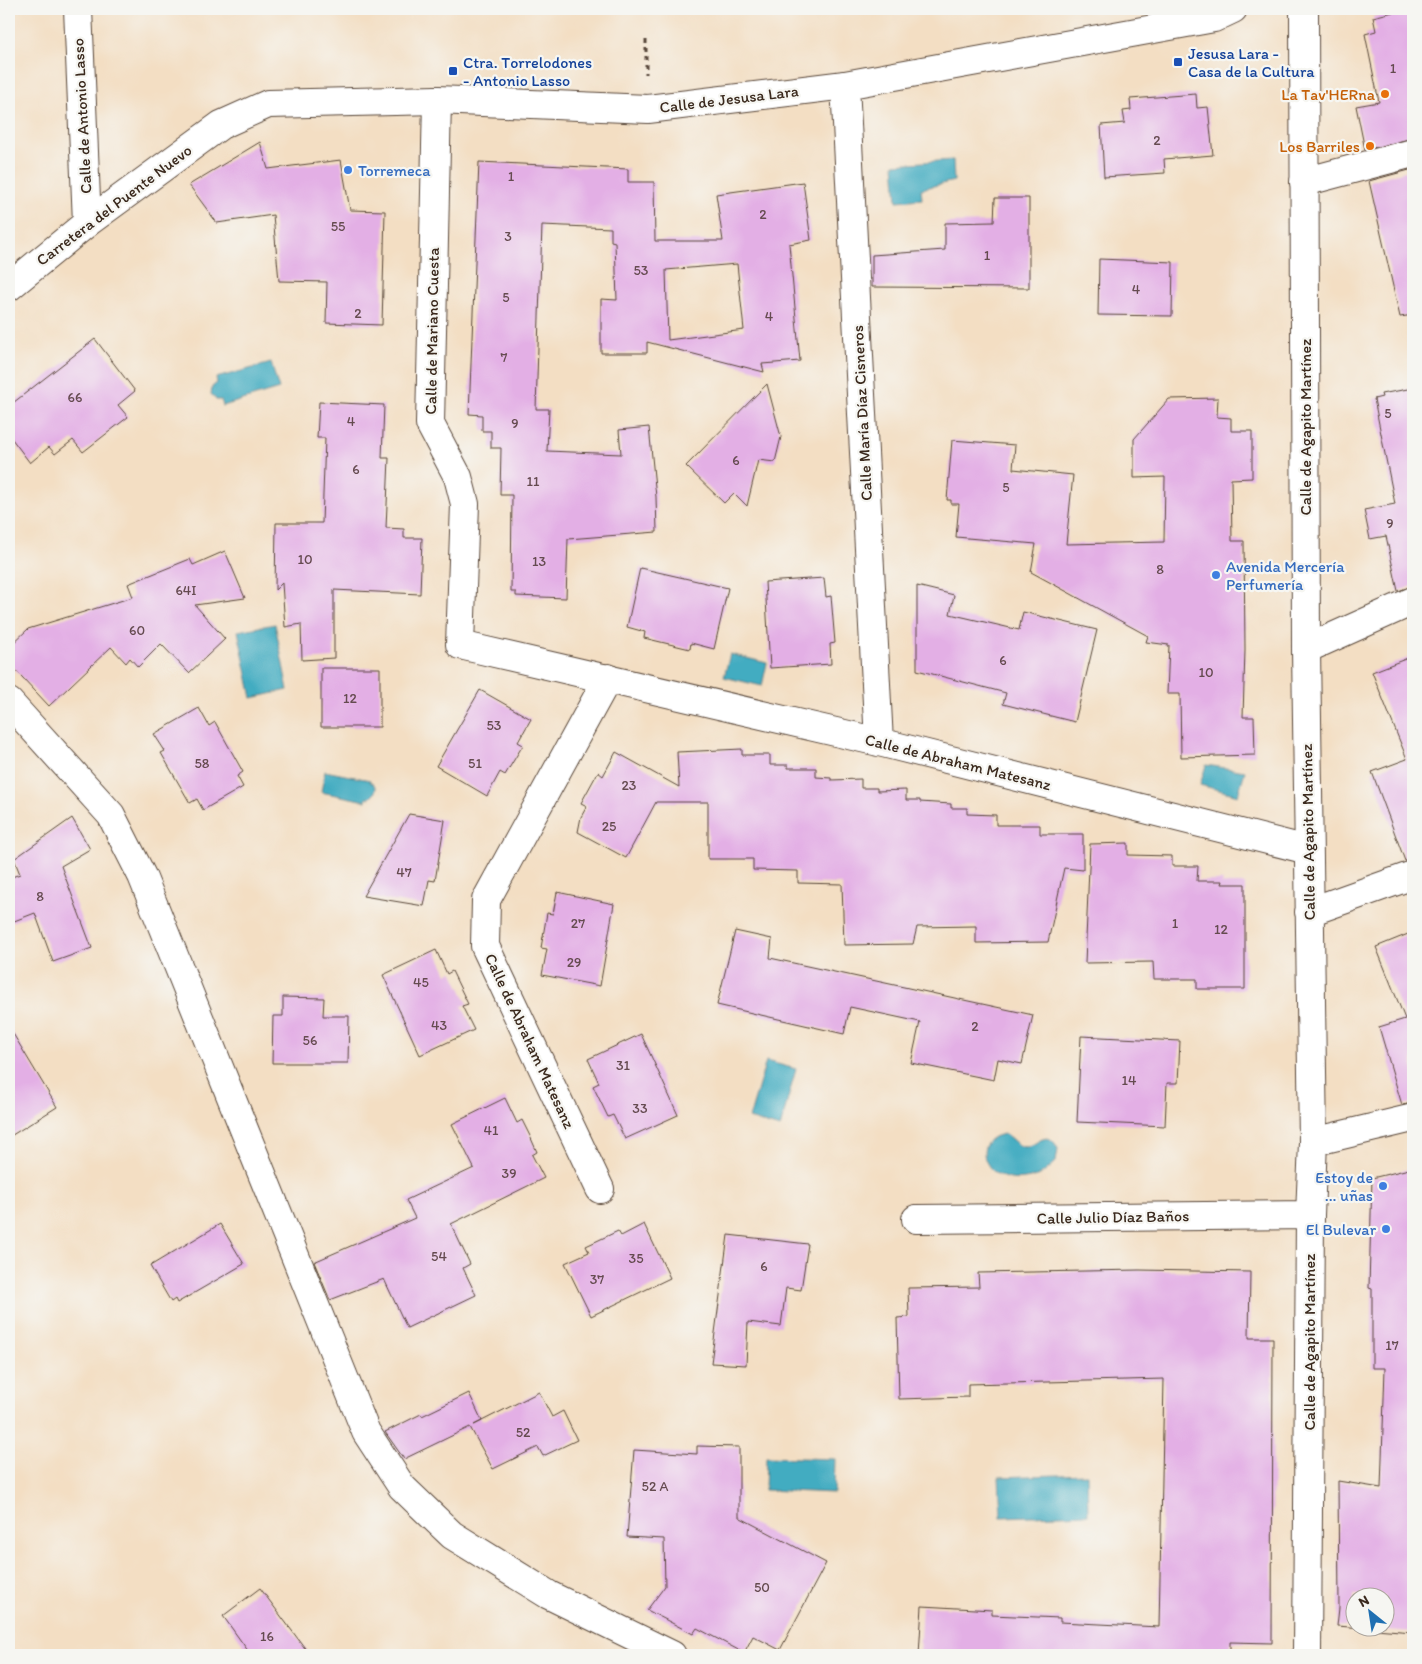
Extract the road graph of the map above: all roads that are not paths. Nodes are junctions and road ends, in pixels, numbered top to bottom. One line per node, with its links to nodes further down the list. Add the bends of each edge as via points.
1 (78, 9): 9 (street, Calle de Antonio Lasso)
2 (1234, 9): 4 (street, Calle de Jesusa Lara, via 1214,18)
3 (1304, 9): 8 (street, Calle de Agapito Martínez)
4 (844, 85): 5 (street, Calle de Jesusa Lara, via 648,109); 16 (street, Calle María Díaz Cisneros)
5 (437, 100): 6 (street, Calle de Jesusa Lara, via 268,104); 12 (street, Calle de Mariano Cuesta, via 430,424 458,477 465,504)
6 (221, 125): 9 (street, Carretera del Puente Nuevo)
7 (1413, 153): 8 (street)
8 (1304, 182): 13 (street, Calle de Agapito Martínez)
9 (87, 223): 10 (street, Carretera del Puente Nuevo)
10 (9, 287)
11 (1413, 601): 13 (street)
12 (460, 644): 14 (street, Calle de Abraham Matesanz)
13 (1306, 649): 17 (street, Calle de Agapito Martínez)
14 (608, 678): 16 (street, Calle de Abraham Matesanz); 22 (street, Calle de Abraham Matesanz, via 486,900 485,946)
15 (9, 702): 25 (street, via 112,815 142,876 366,1432 402,1487 452,1536 549,1595)
16 (879, 742): 17 (street, Calle de Abraham Matesanz)
17 (1308, 850): 19 (street, Calle de Agapito Martínez)
18 (1413, 875): 19 (street)
19 (1309, 912): 21 (street, Calle de Agapito Martínez)
20 (1413, 1118): 21 (street)
21 (1313, 1142): 23 (street, Calle de Agapito Martínez)
22 (600, 1189)
23 (1310, 1215): 24 (street, Calle Julio Díaz Baños); 26 (street, Calle de Agapito Martínez)
24 (916, 1219)
25 (672, 1655)
26 (1307, 1655)

